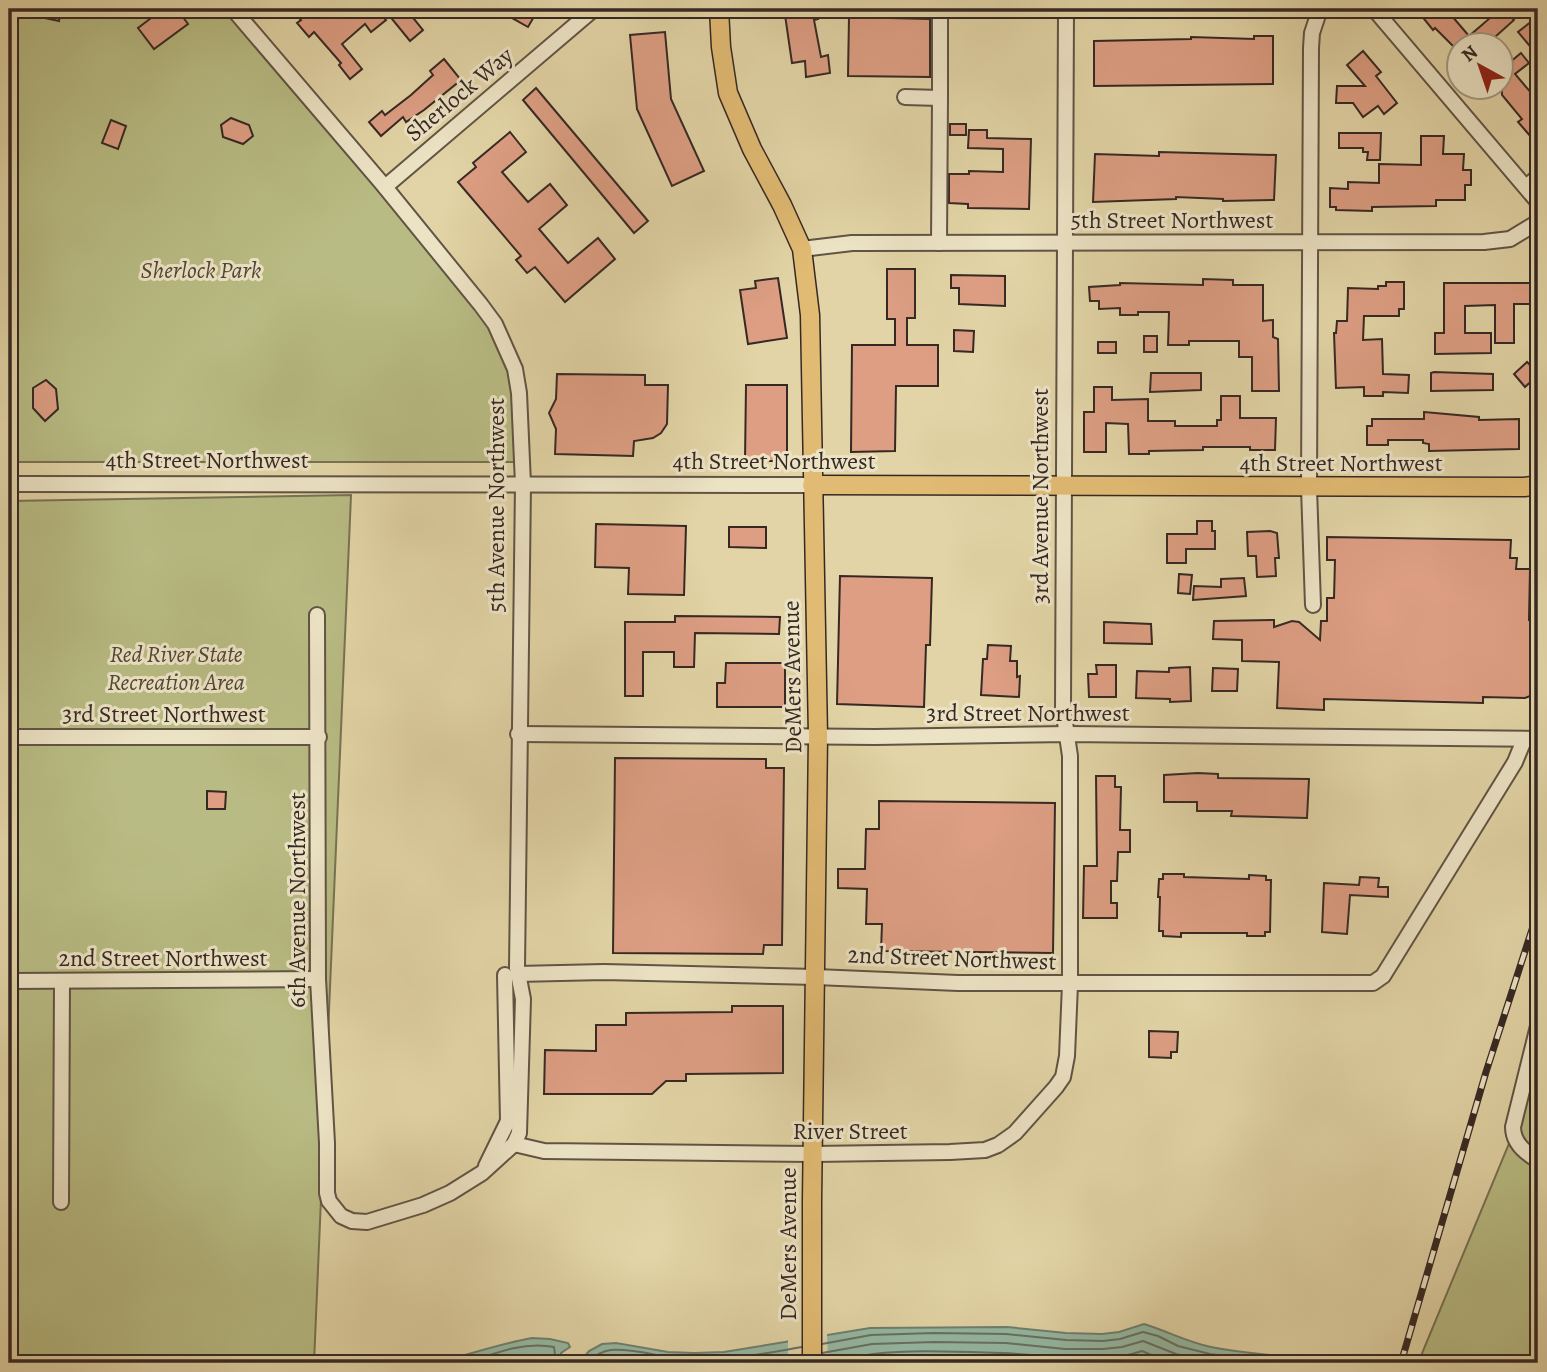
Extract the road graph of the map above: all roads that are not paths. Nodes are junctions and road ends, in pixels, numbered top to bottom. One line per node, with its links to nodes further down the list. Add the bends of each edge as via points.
1 (233, 9): 11 (street, 5th Avenue Northwest)
2 (594, 9): 11 (street, Sherlock Way)
3 (719, 9): 18 (main road, DeMers Avenue, via 728,93)
4 (940, 9): 9 (street)
5 (1066, 9): 17 (street, 3rd Avenue Northwest)
6 (1320, 9): 15 (street, via 1311,48)
7 (1374, 9): 12 (street)
8 (905, 97): 9 (street)
9 (940, 98): 16 (street)
10 (1538, 177): 12 (street)
11 (385, 187): 20 (street, 5th Avenue Northwest, via 481,305 505,344 519,393)
12 (1526, 187): 13 (street)
13 (1538, 202)
14 (1538, 222): 15 (street, 5th Street Northwest, via 1520,235 1500,241)
15 (1310, 242): 17 (street, 5th Street Northwest); 24 (street)
16 (939, 243): 17 (street, 5th Street Northwest); 18 (street, 5th Street Northwest, via 852,243)
17 (1064, 243): 23 (street, 3rd Avenue Northwest)
18 (802, 249): 21 (main road, DeMers Avenue, via 810,315)
19 (9, 484): 20 (street, 4th Street Northwest)
20 (523, 484): 21 (street, 4th Street Northwest); 27 (street, 5th Avenue Northwest)
21 (812, 485): 23 (main road, 4th Street Northwest); 29 (main road, DeMers Avenue)
22 (1538, 485): 24 (main road, 4th Street Northwest)
23 (1062, 486): 24 (main road, 4th Street Northwest); 28 (street, 3rd Avenue Northwest, via 1063,709)
24 (1309, 488): 25 (street)
25 (1313, 605)
26 (317, 615): 31 (street, 6th Avenue Northwest)
27 (518, 734): 29 (street, 3rd Street Northwest); 33 (street, 5th Avenue Northwest)
28 (1068, 734): 29 (street, 3rd Street Northwest); 32 (street, 3rd Street Northwest); 38 (street, 3rd Avenue Northwest)
29 (818, 736): 34 (main road, DeMers Avenue)
30 (9, 737): 31 (street, 3rd Street Northwest)
31 (319, 737): 35 (street, 6th Avenue Northwest)
32 (1531, 739): 38 (street, 2nd Street Northwest, via 1383,976 1373,983)
33 (511, 974): 34 (street, 2nd Street Northwest); 40 (street, via 523,999 519,1133); 43 (street, via 508,1121)
34 (816, 976): 38 (street, 2nd Street Northwest); 41 (main road, DeMers Avenue)
35 (318, 979): 37 (street, 2nd Street Northwest); 43 (street, 6th Avenue Northwest, via 326,1184 329,1201 341,1216 367,1222 423,1205)
36 (9, 981): 37 (street, 2nd Street Northwest)
37 (62, 982): 44 (street)
38 (1070, 984): 41 (street, River Street, via 1063,1077 1009,1139 970,1152)
39 (1538, 1026): 42 (street, via 1513,1127 1524,1151)
40 (514, 1144): 41 (street, River Street, via 544,1151); 43 (street)
41 (814, 1154): 45 (main road, DeMers Avenue)
42 (1538, 1160)
43 (482, 1173)
44 (61, 1202)
45 (813, 1363)

